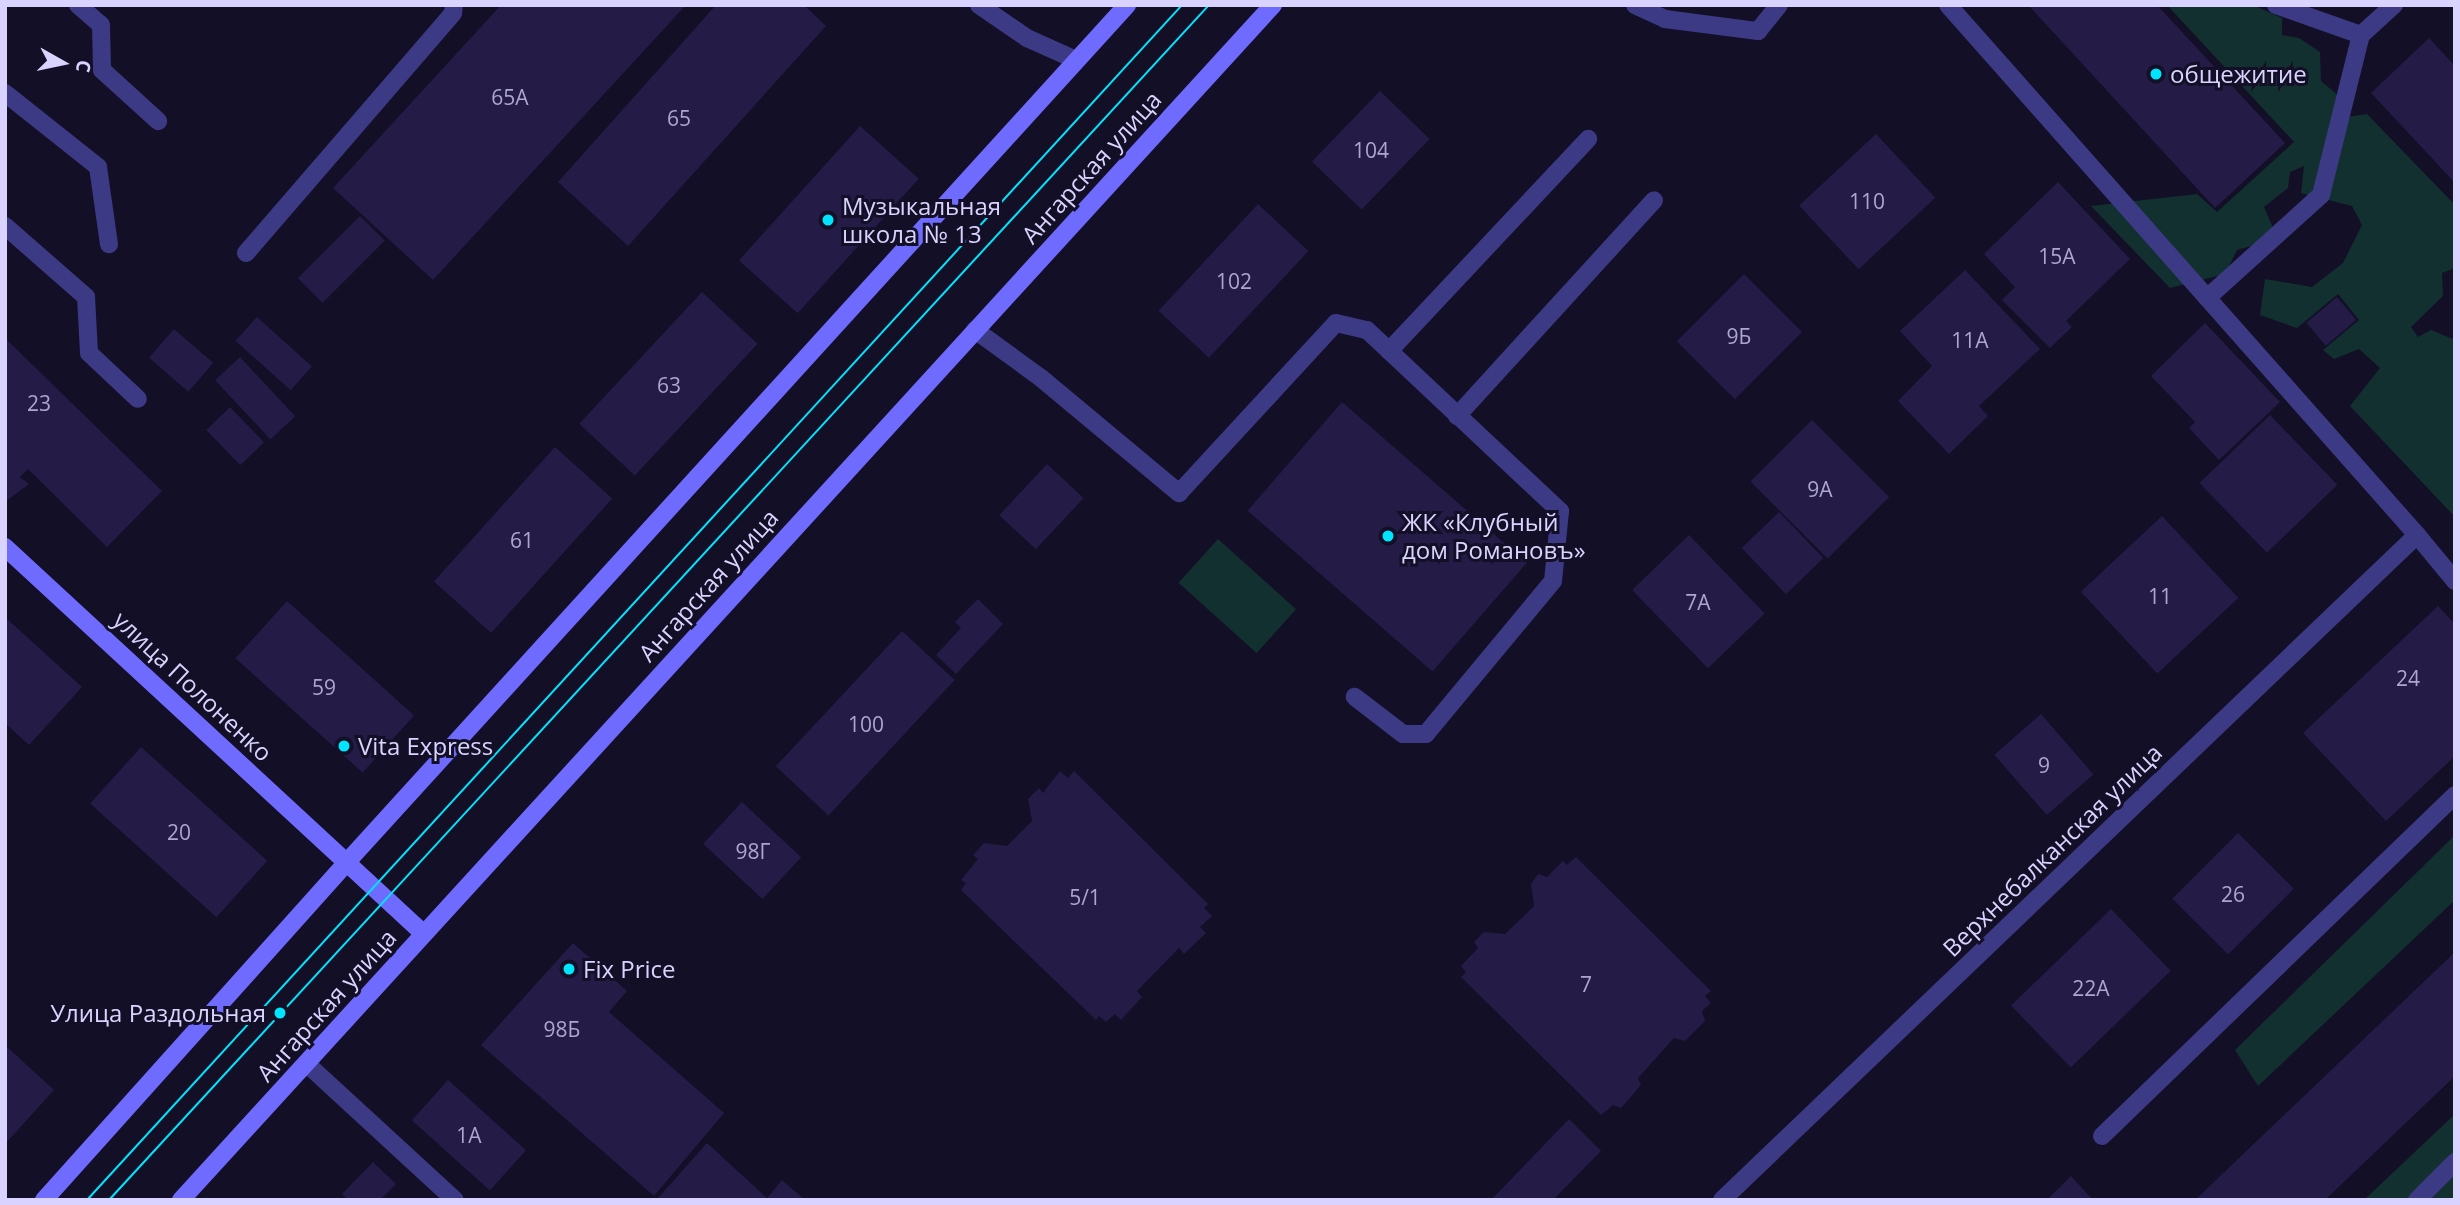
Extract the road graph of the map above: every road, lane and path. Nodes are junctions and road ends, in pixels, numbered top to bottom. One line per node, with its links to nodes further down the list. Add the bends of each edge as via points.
1 (78, 5): 14 (street, via 101,25 102,70)
2 (454, 5): 19 (street, via 453,13)
3 (979, 5): 12 (street, via 1027,37)
4 (1127, 5): 12 (main road)
5 (1273, 5): 21 (main road, Ангарская улица)
6 (1635, 5): 7 (street, via 1665,19 1758,31)
7 (1779, 5)
8 (1948, 5): 20 (street)
9 (2276, 5): 11 (street)
10 (2394, 5): 11 (street)
11 (2361, 35): 20 (street, via 2321,195)
12 (1076, 60): 30 (main road)
13 (5, 93): 18 (street, via 98,167)
14 (158, 121)
15 (1588, 139): 22 (street)
16 (1654, 200): 24 (street)
17 (5, 226): 23 (street, via 86,297 89,353)
18 (109, 244)
19 (246, 253)
20 (2207, 298): 25 (street)
21 (975, 330): 22 (street, via 1041,377 1179,493 1336,323 1367,330); 31 (main road, Ангарская улица)
22 (1389, 351): 24 (street)
23 (138, 399)
24 (1457, 416): 28 (street, via 1560,511 1553,581 1426,734 1403,734)
25 (2417, 535): 27 (street); 38 (street, Верхнебалканская улица)
26 (5, 547): 30 (main road, улица Полоненко)
27 (2455, 581)
28 (1355, 697)
29 (2455, 796): 33 (street)
30 (347, 862): 31 (main road, улица Полоненко); 35 (main road)
31 (423, 933): 32 (main road, Ангарская улица)
32 (307, 1064): 36 (main road, Ангарская улица); 37 (street)
33 (2102, 1136)
34 (2455, 1162): 39 (street)
35 (44, 1200)
36 (181, 1200)
37 (455, 1200)
38 (1722, 1200)
39 (2417, 1200)

